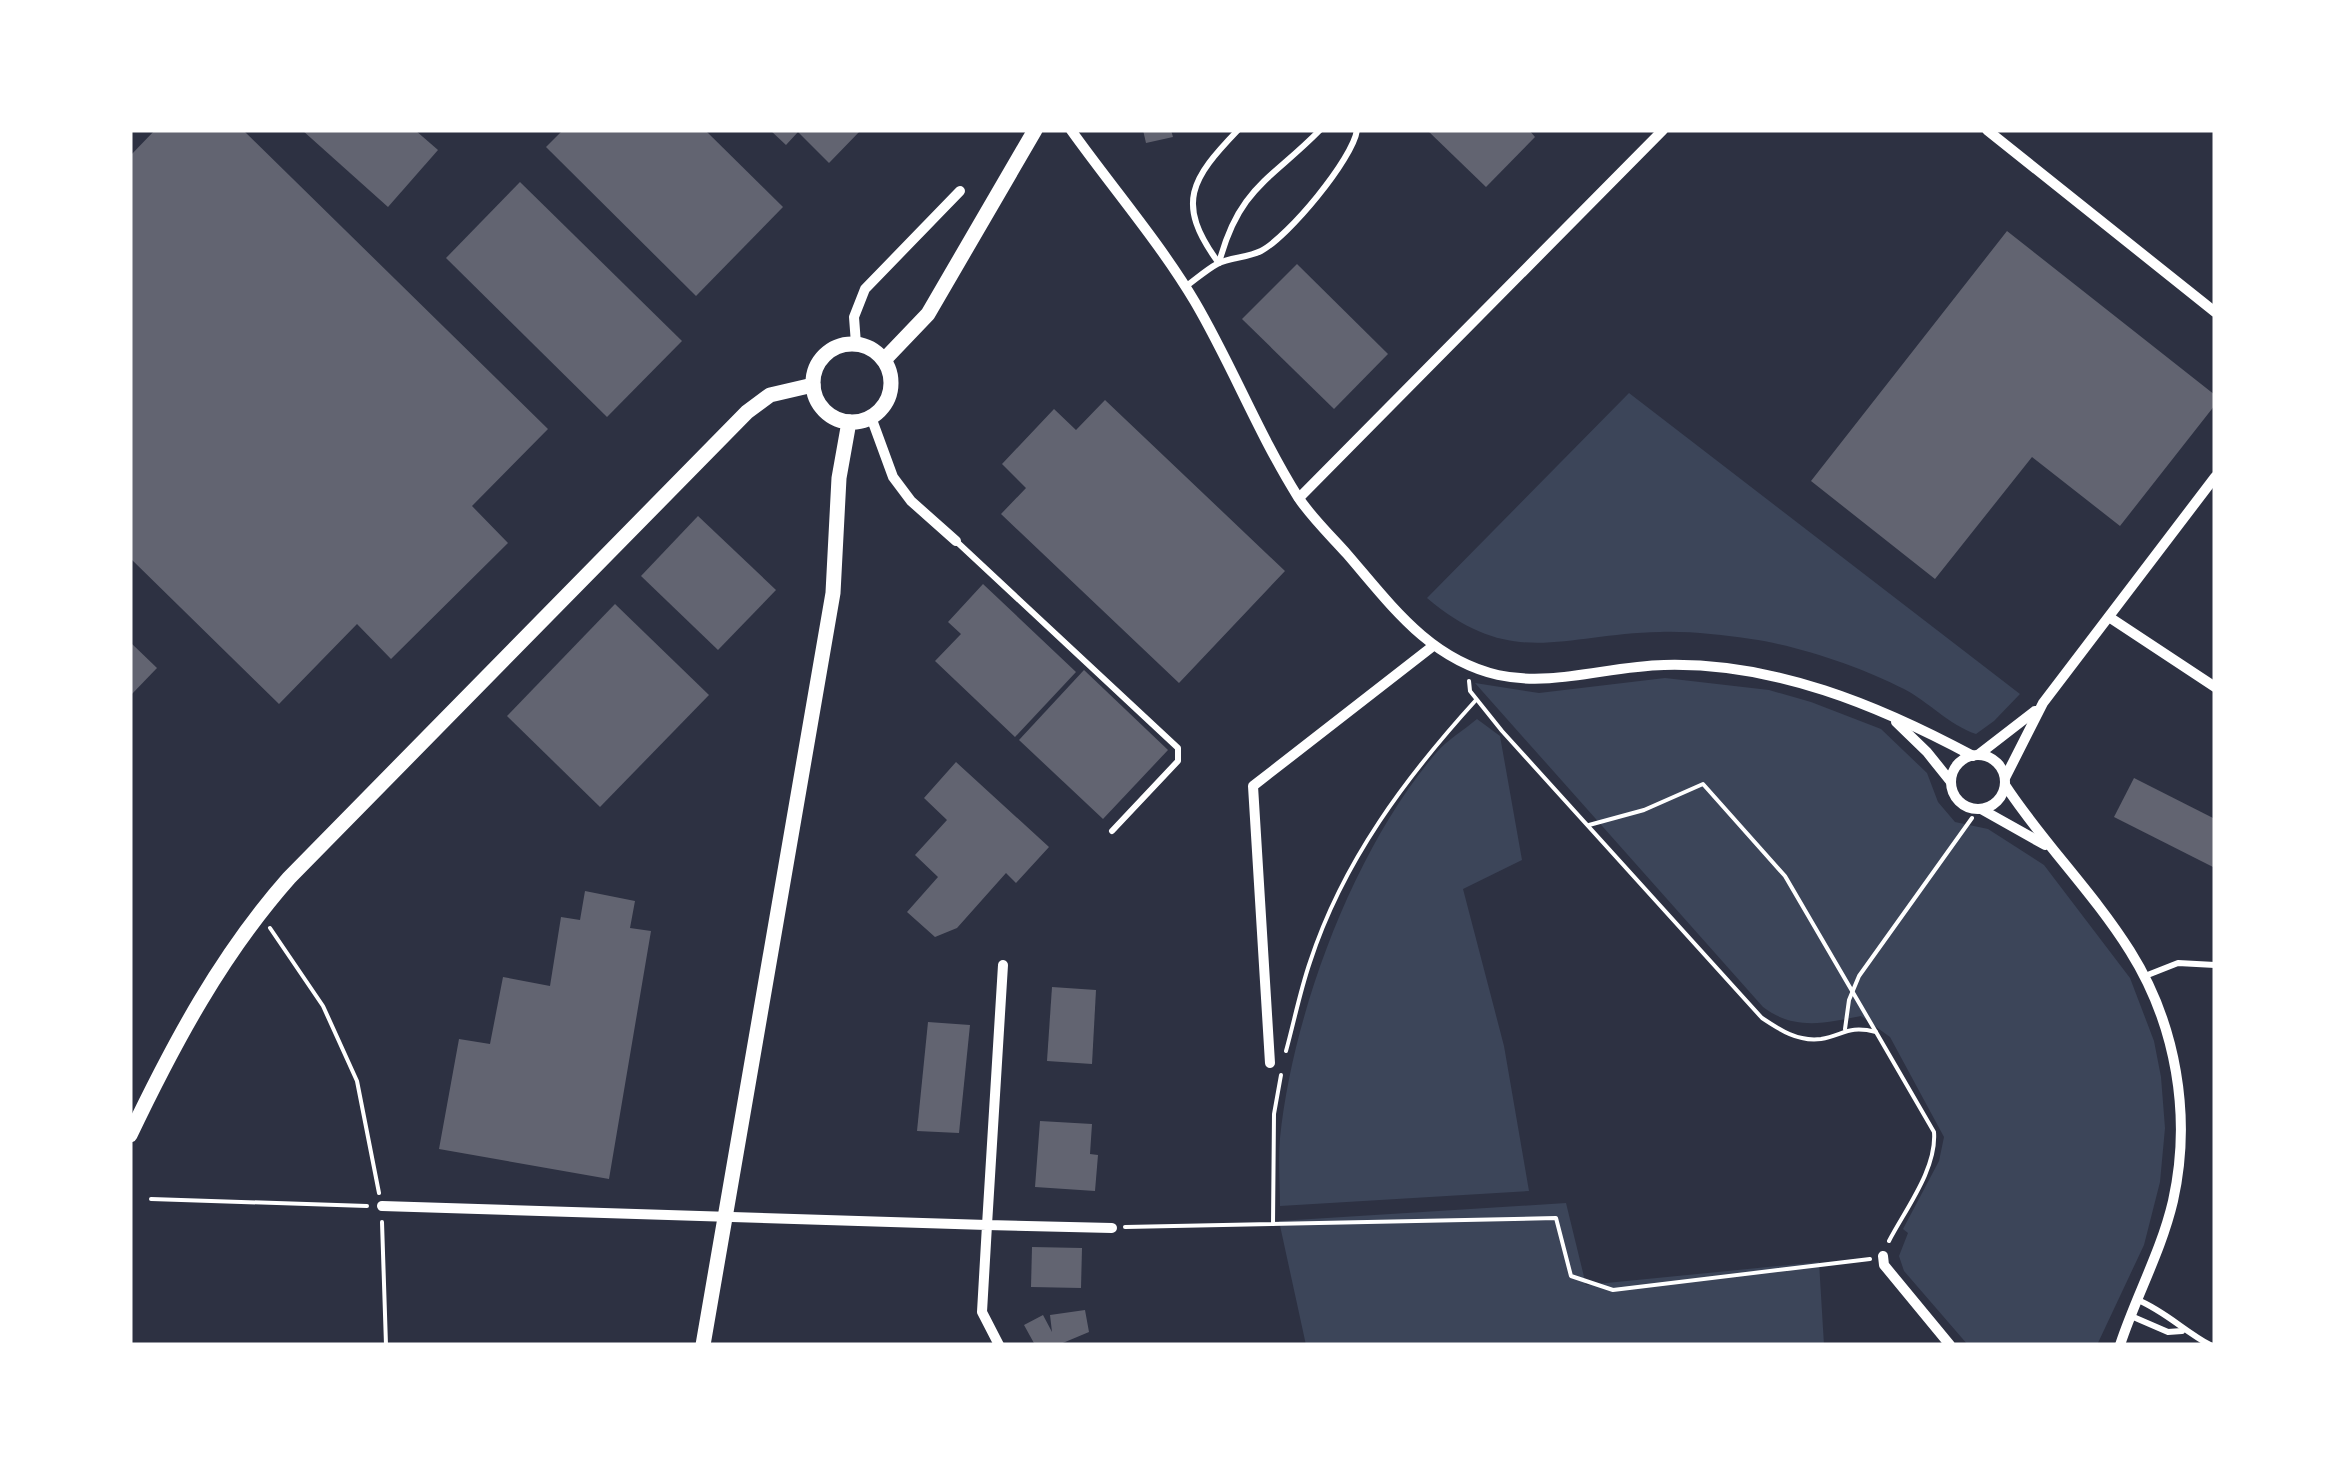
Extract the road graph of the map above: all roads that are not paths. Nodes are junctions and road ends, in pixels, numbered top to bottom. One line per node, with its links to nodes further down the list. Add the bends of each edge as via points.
1 (1034, 130): 13 (street, via 928,314)
2 (1071, 130): 10 (street)
3 (1238, 130): 9 (lane, via 1202,173 1194,195 1192,219)
4 (1320, 130): 9 (lane, via 1244,202)
5 (1357, 130): 9 (lane, via 1338,168 1290,226 1265,249)
6 (1662, 130): 18 (street)
7 (1987, 130): 11 (street)
8 (960, 191): 12 (street, via 865,289 854,317)
9 (1219, 262): 10 (lane)
10 (1185, 287): 18 (street)
11 (2215, 312)
12 (856, 344): 13 (street); 14 (street, via 827,353)
13 (884, 360): 15 (street, via 890,393)
14 (813, 385): 16 (street, via 824,410); 35 (street, via 770,396 747,412 260,912 189,1016)
15 (872, 417): 16 (street); 19 (street, via 893,477)
16 (849, 422): 37 (street, via 833,593)
17 (2215, 477): 20 (street)
18 (1299, 498): 21 (street)
19 (956, 541): 29 (lane, via 1178,748 1178,761)
20 (2109, 618): 22 (street); 23 (street)
21 (1433, 646): 24 (street, via 1473,667 1528,678 1666,665 1744,671 1802,682); 34 (street, via 1253,786)
22 (2215, 687)
23 (2044, 703): 25 (street); 27 (street)
24 (1891, 718): 25 (street); 26 (street)
25 (1975, 756): 26 (street, via 1958,765); 27 (street, via 1992,760)
26 (1951, 782): 28 (street, via 1956,798)
27 (2005, 782): 28 (street, via 1997,801); 30 (street)
28 (1979, 809): 30 (street)
29 (1112, 831)
30 (2050, 848): 33 (street)
31 (1003, 965): 38 (street)
32 (2215, 965): 33 (lane, via 2178,962)
33 (2145, 976): 41 (street, via 2163,1015 2181,1110 2173,1200)
34 (1270, 1063)
35 (130, 1135)
36 (382, 1206): 37 (street)
37 (724, 1216): 38 (street); 44 (street)
38 (987, 1225): 39 (street); 45 (street, via 982,1312)
39 (1112, 1228)
40 (1883, 1256): 46 (street)
41 (2138, 1300): 42 (street); 43 (lane)
42 (2131, 1316): 43 (lane, via 2168,1332); 47 (street)
43 (2183, 1331): 48 (lane)
44 (703, 1345)
45 (999, 1345)
46 (1950, 1345)
47 (2117, 1345)
48 (2210, 1345)

